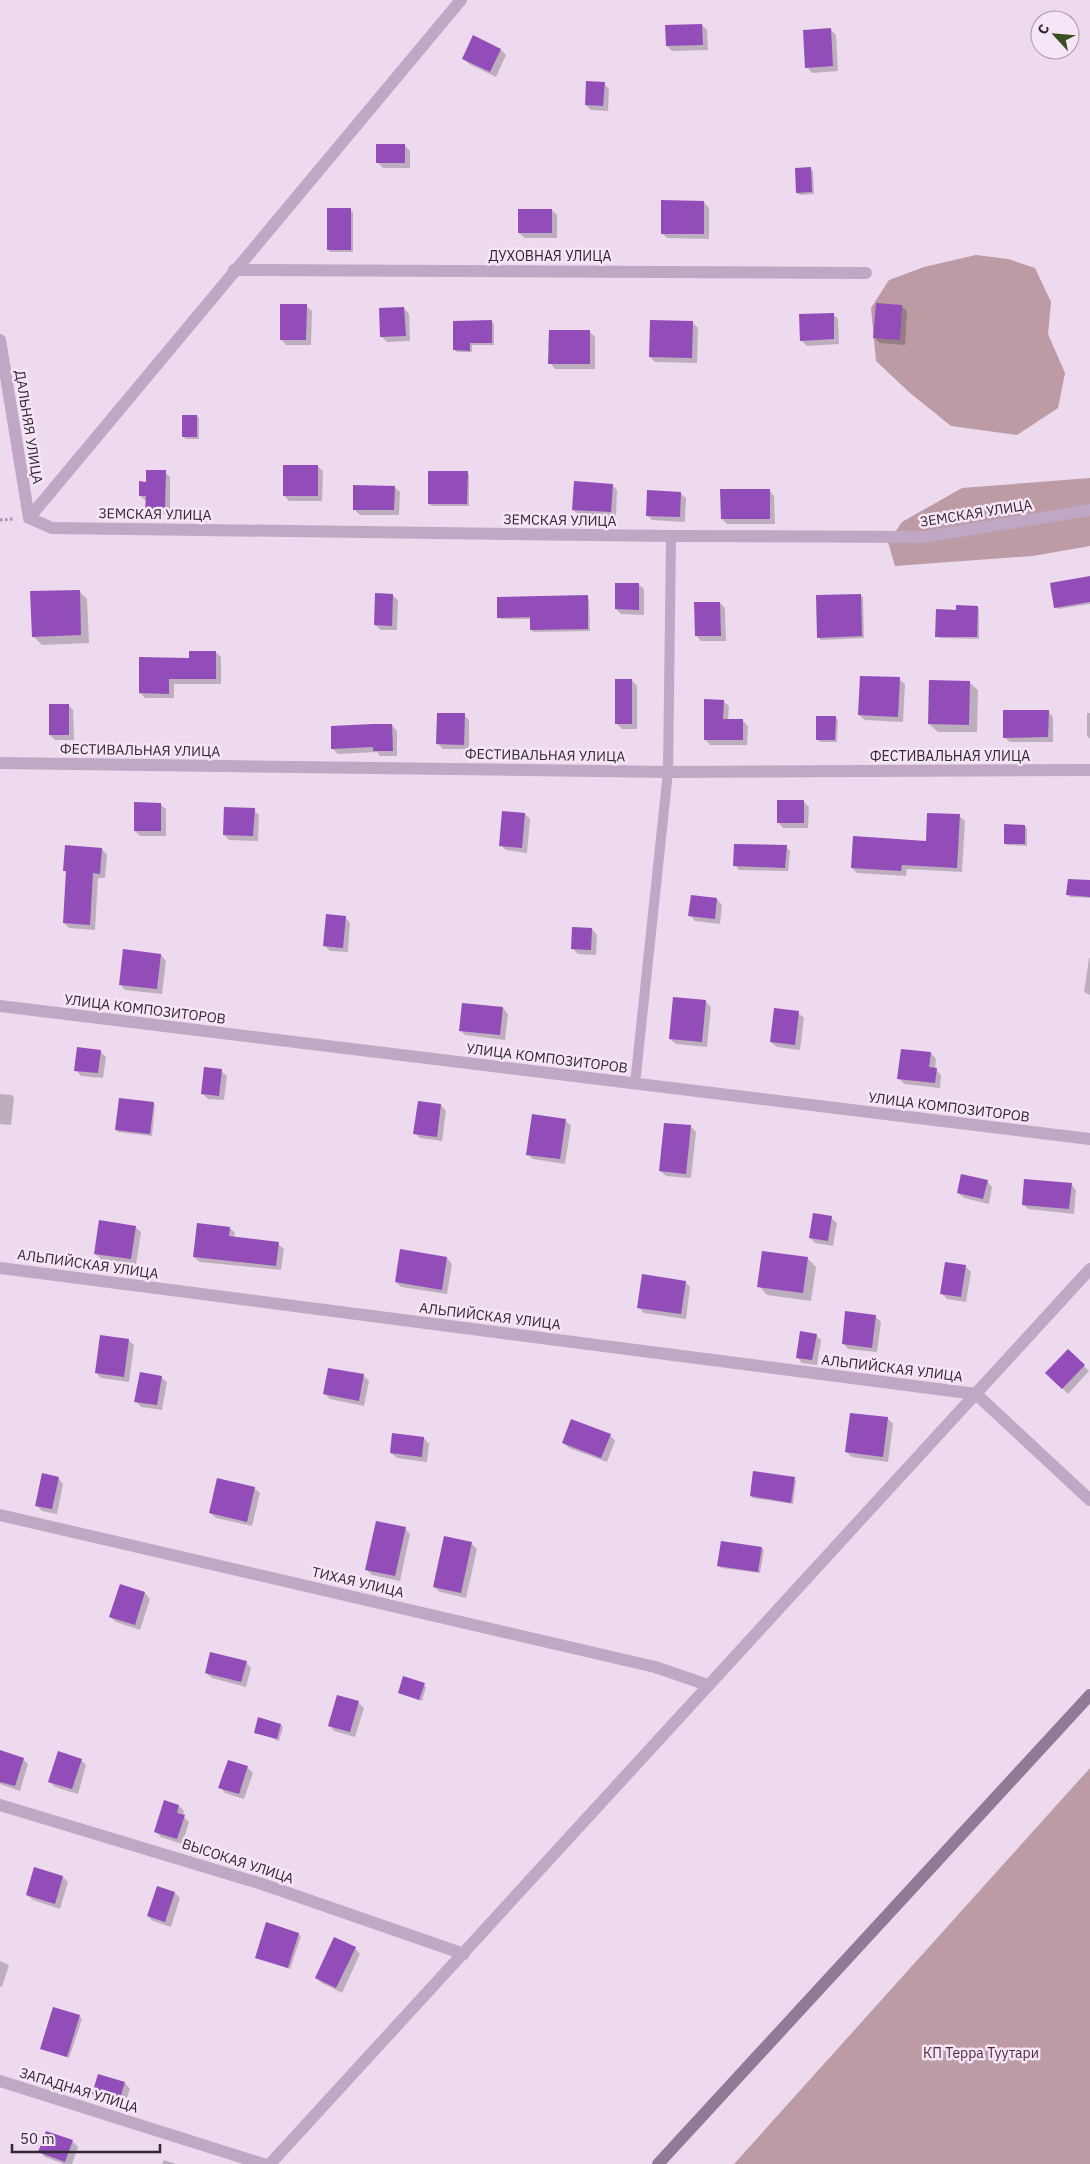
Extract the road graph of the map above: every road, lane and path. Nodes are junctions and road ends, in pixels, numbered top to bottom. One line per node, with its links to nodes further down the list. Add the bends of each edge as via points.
1 (461, 0): 2 (street)
2 (234, 270): 3 (street, ДУХОВНАЯ УЛИЦА); 6 (street)
3 (866, 273)
4 (0, 340): 6 (street, ДАЛЬНЯЯ УЛИЦА)
5 (1090, 510): 7 (street, ЗЕМСКАЯ УЛИЦА, via 924,537)
6 (28, 518): 7 (street, ЗЕМСКАЯ УЛИЦА, via 52,528)
7 (671, 536): 10 (lane)
8 (0, 763): 10 (street, ФЕСТИВАЛЬНАЯ УЛИЦА)
9 (1090, 770): 10 (street, ФЕСТИВАЛЬНАЯ УЛИЦА)
10 (668, 772): 12 (lane)
11 (0, 1006): 12 (street, УЛИЦА КОМПОЗИТОРОВ)
12 (634, 1084): 13 (street, УЛИЦА КОМПОЗИТОРОВ)
13 (1090, 1139)
14 (0, 1268): 16 (street, АЛЬПИЙСКАЯ УЛИЦА)
15 (1090, 1269): 16 (street)
16 (976, 1394): 17 (street); 19 (street)
17 (1090, 1500)
18 (0, 1515): 19 (street, ТИХАЯ УЛИЦА, via 655,1667)
19 (708, 1685): 22 (street)
20 (1090, 1695): 26 (street)
21 (0, 1805): 22 (street, ВЫСОКАЯ УЛИЦА, via 262,1884)
22 (464, 1954): 25 (street)
23 (0, 2081): 24 (street, ЗАПАДНАЯ УЛИЦА)
24 (263, 2164)
25 (270, 2164)
26 (658, 2164)

